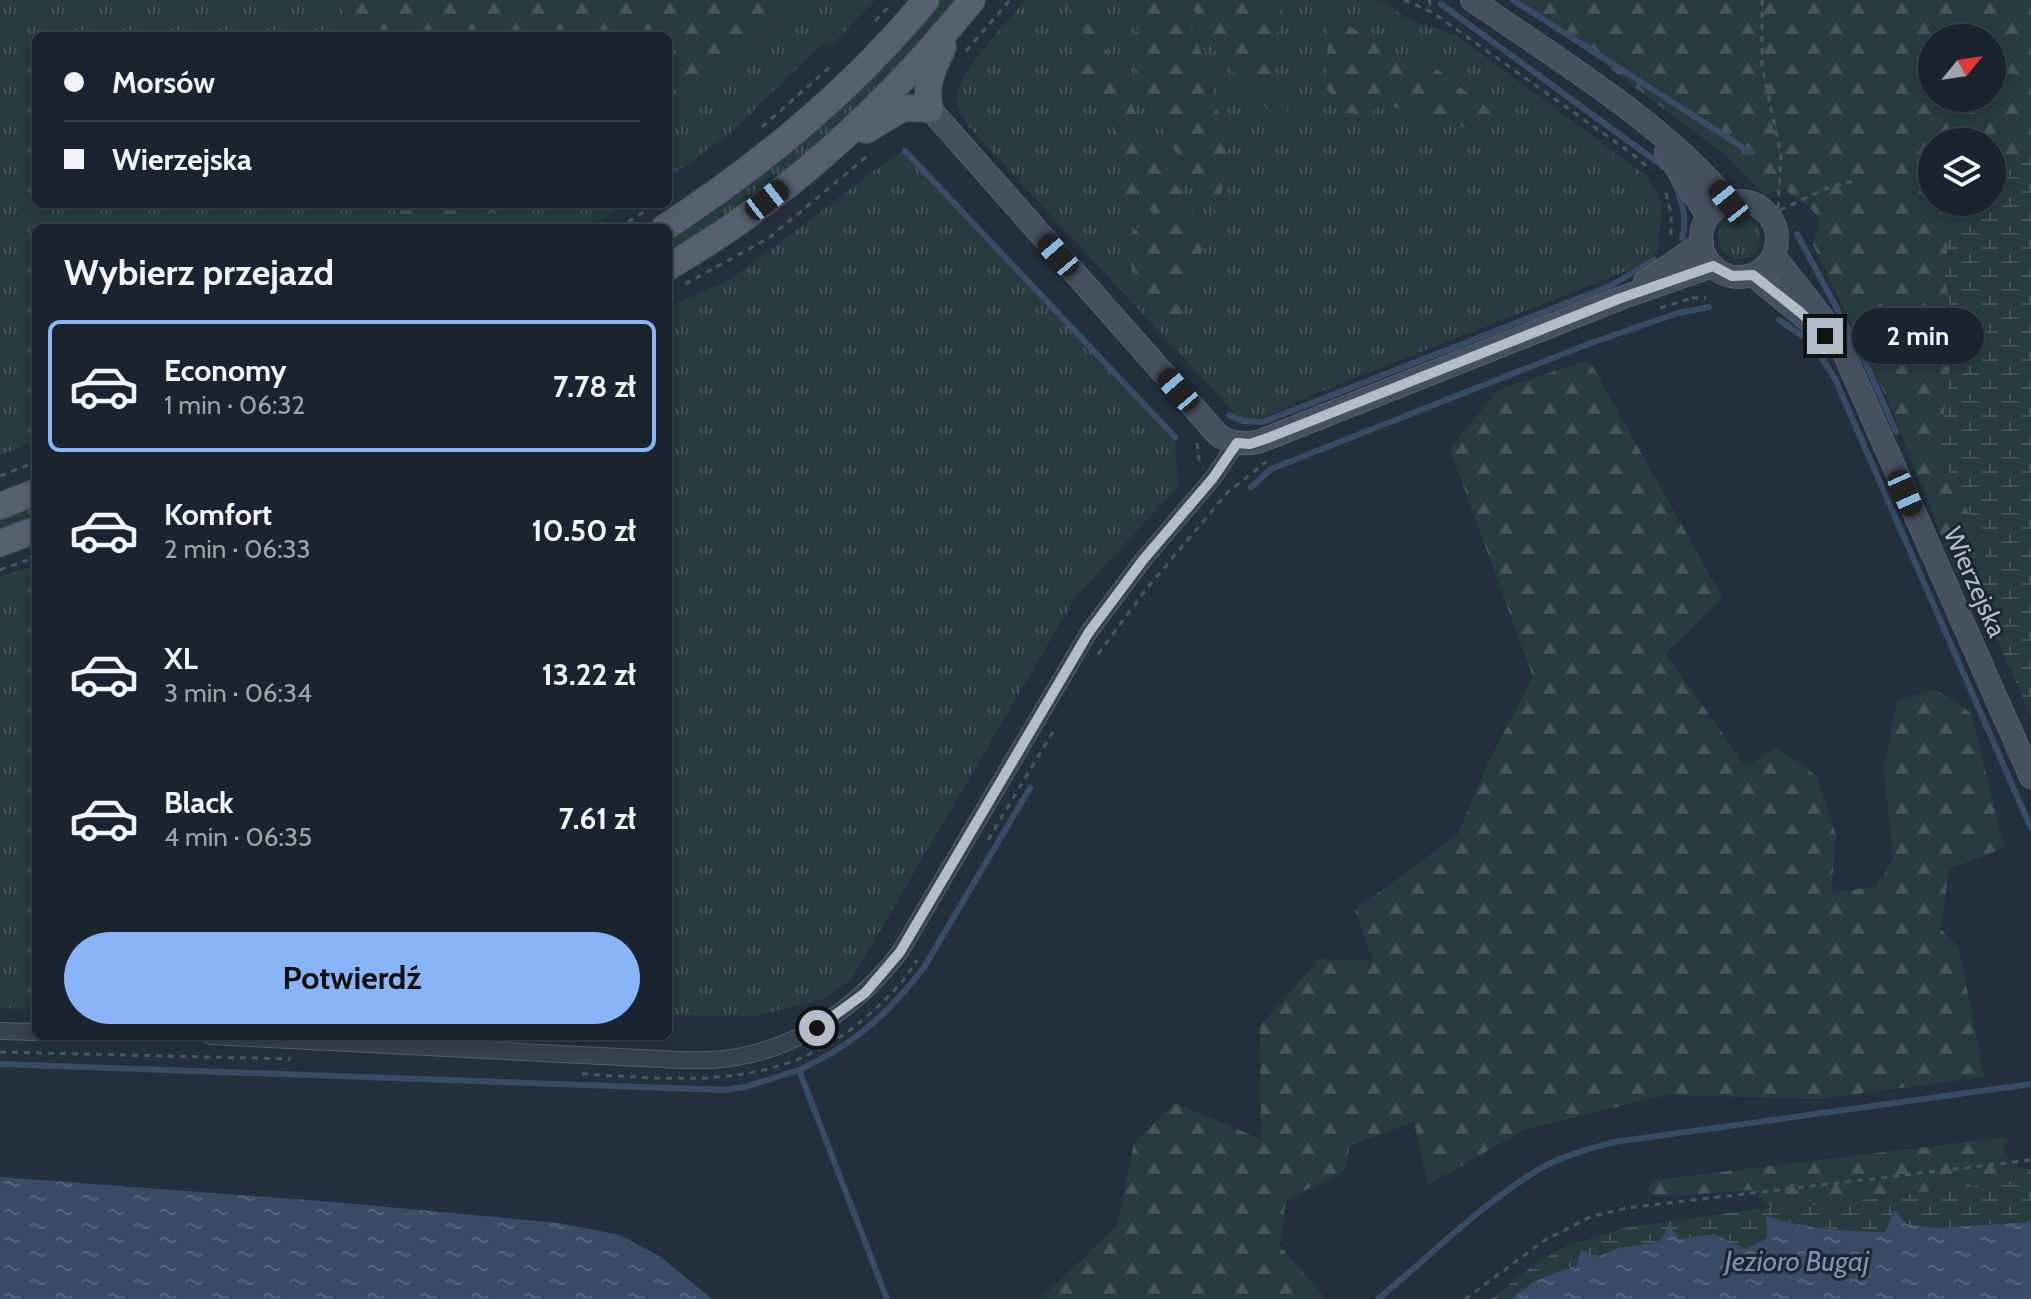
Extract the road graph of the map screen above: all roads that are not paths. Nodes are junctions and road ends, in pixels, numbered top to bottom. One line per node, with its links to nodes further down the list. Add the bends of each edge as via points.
1 (926, 0): 10 (main road, via 812,118)
2 (972, 0): 4 (main road)
3 (1472, 0): 6 (street)
4 (951, 25): 5 (main road, via 928,78); 7 (main road)
5 (930, 109): 7 (main road, via 903,108); 18 (street, via 1218,435)
6 (1650, 128): 8 (street); 9 (street)
7 (834, 145): 13 (main road, via 745,216)
8 (1729, 202): 9 (street); 12 (street, via 1751,202 1774,213)
9 (1708, 216): 11 (street)
10 (670, 224)
11 (1702, 243): 14 (street); 15 (street)
12 (1774, 256): 16 (street); 17 (street, Wierzejska, via 1829,326)
13 (672, 264)
14 (1713, 266): 15 (street); 16 (street, via 1732,276)
15 (1680, 269): 18 (street, via 1621,298 1268,438)
16 (1753, 275): 17 (street, Wierzejska, via 1800,312)
17 (1848, 366): 23 (street, Wierzejska)
18 (1237, 443): 26 (street, via 1089,632 900,952 865,993 817,1028 771,1049 713,1060)
19 (32, 494): 20 (main road)
20 (0, 506)
21 (32, 531): 22 (main road)
22 (0, 543)
23 (2031, 777)
24 (0, 1031): 25 (street)
25 (32, 1032)
26 (288, 1040)

